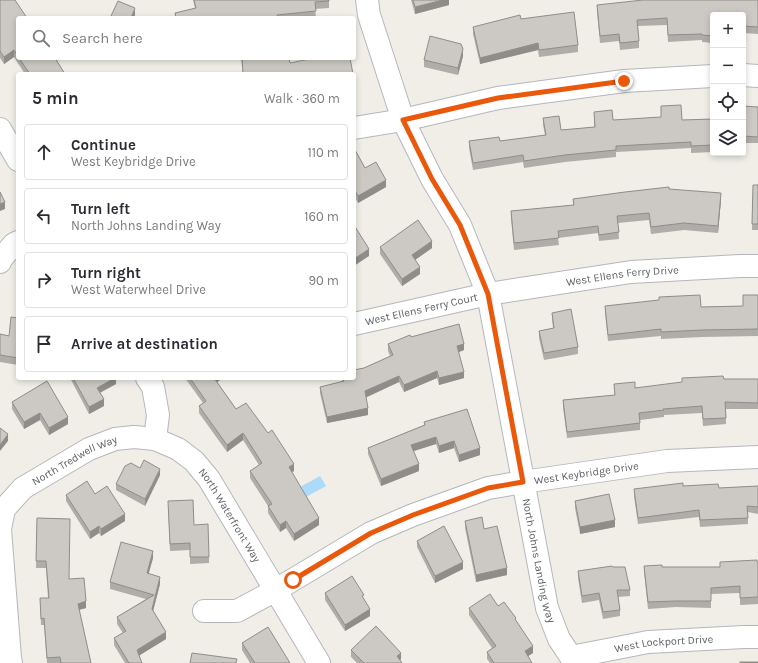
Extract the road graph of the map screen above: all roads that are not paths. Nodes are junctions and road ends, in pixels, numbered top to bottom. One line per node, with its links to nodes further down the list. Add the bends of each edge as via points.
1 (367, 0): 5 (street, North Johns Landing Way, via 369,15)
2 (710, 76): 5 (street, via 624,81 506,97)
3 (746, 76): 4 (street)
4 (758, 76)
5 (403, 120): 6 (street); 12 (street, North Johns Landing Way, via 432,179 460,225)
6 (356, 128)
7 (0, 129): 8 (street)
8 (16, 157)
9 (16, 243): 10 (street)
10 (0, 262)
11 (758, 266): 12 (street, West Ellens Ferry Drive, via 631,272)
12 (488, 294): 13 (street, West Ellens Ferry Court); 17 (street, North Johns Landing Way)
13 (356, 324)
14 (148, 380): 15 (street, via 153,387 158,415)
15 (155, 439): 18 (street, North Waterfront Way, via 178,449 194,461 209,479); 22 (street, North Tredwell Way, via 115,439 89,449 23,488 4,509 0,529)
16 (758, 457): 17 (street, West Keybridge Drive, via 667,460)
17 (523, 482): 18 (street, West Keybridge Drive, via 488,488 371,533); 21 (street, North Johns Landing Way, via 547,608 559,639)
18 (276, 590): 19 (street, West Keybridge Drive, via 237,611); 23 (street, North Waterfront Way)
19 (204, 611)
20 (758, 637): 21 (street, West Lockport Drive, via 648,642)
21 (573, 660)
22 (11, 663)
23 (320, 663)

